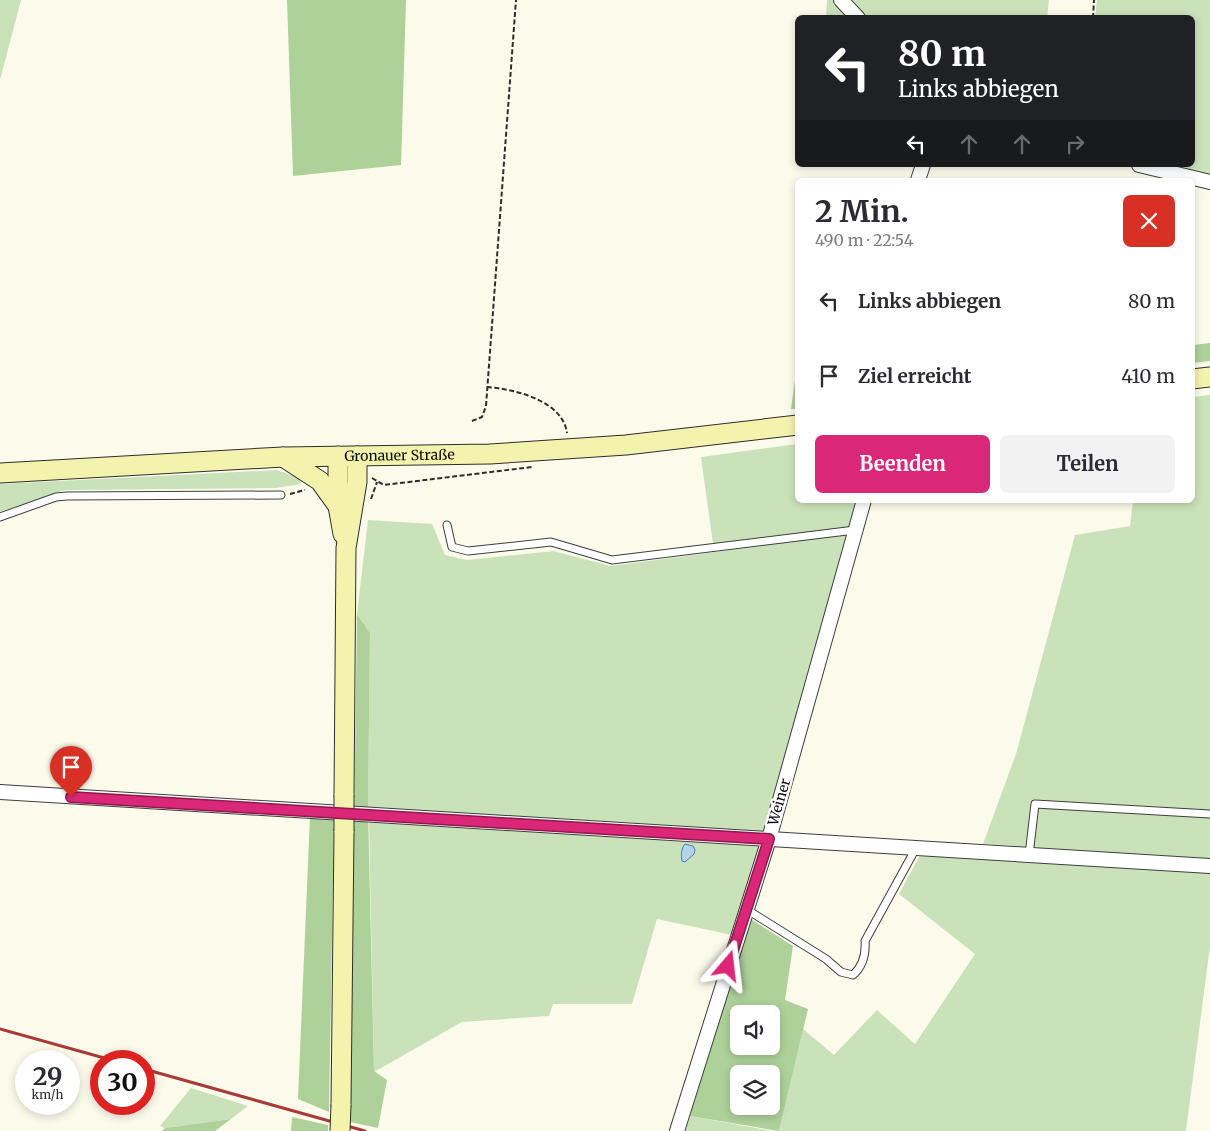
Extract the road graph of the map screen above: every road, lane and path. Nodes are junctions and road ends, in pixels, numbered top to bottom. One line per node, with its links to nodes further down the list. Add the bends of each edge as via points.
1 (516, 0): 12 (path)
2 (841, 0): 4 (street)
3 (1094, 0): 5 (path)
4 (855, 15)
5 (1092, 15)
6 (1147, 167): 7 (street)
7 (1193, 178)
8 (1195, 178): 9 (street)
9 (1210, 182)
10 (1210, 377): 11 (main road)
11 (1195, 379)
12 (487, 387): 13 (path, via 482,417); 15 (path, via 522,392 556,410 566,428)
13 (472, 421)
14 (795, 425): 15 (main road, Gronauer Straße, via 626,445)
15 (568, 448): 16 (main road, Gronauer Straße, via 490,454)
16 (347, 456): 17 (main road, Gronauer Straße); 21 (main road); 25 (main road, via 357,482)
17 (283, 458): 18 (main road, Gronauer Straße); 21 (main road, via 320,481)
18 (0, 473)
19 (281, 495): 22 (lane, via 67,496)
20 (863, 503): 24 (street, Weiner)
21 (338, 506): 25 (main road)
22 (0, 517)
23 (446, 525): 24 (lane, via 452,547 468,551 551,542 612,560)
24 (855, 530): 28 (street, Weiner)
25 (346, 548): 33 (main road, bridge)
26 (0, 792): 28 (street)
27 (1210, 814): 30 (lane, via 1034,804)
28 (769, 839): 29 (street); 32 (street, Weiner)
29 (916, 848): 30 (street); 32 (lane, via 865,941 866,953 859,969 852,975 841,972)
30 (1029, 855): 31 (street)
31 (1210, 866)
32 (746, 908): 34 (street, Weiner)
33 (340, 1131)
34 (677, 1131)

